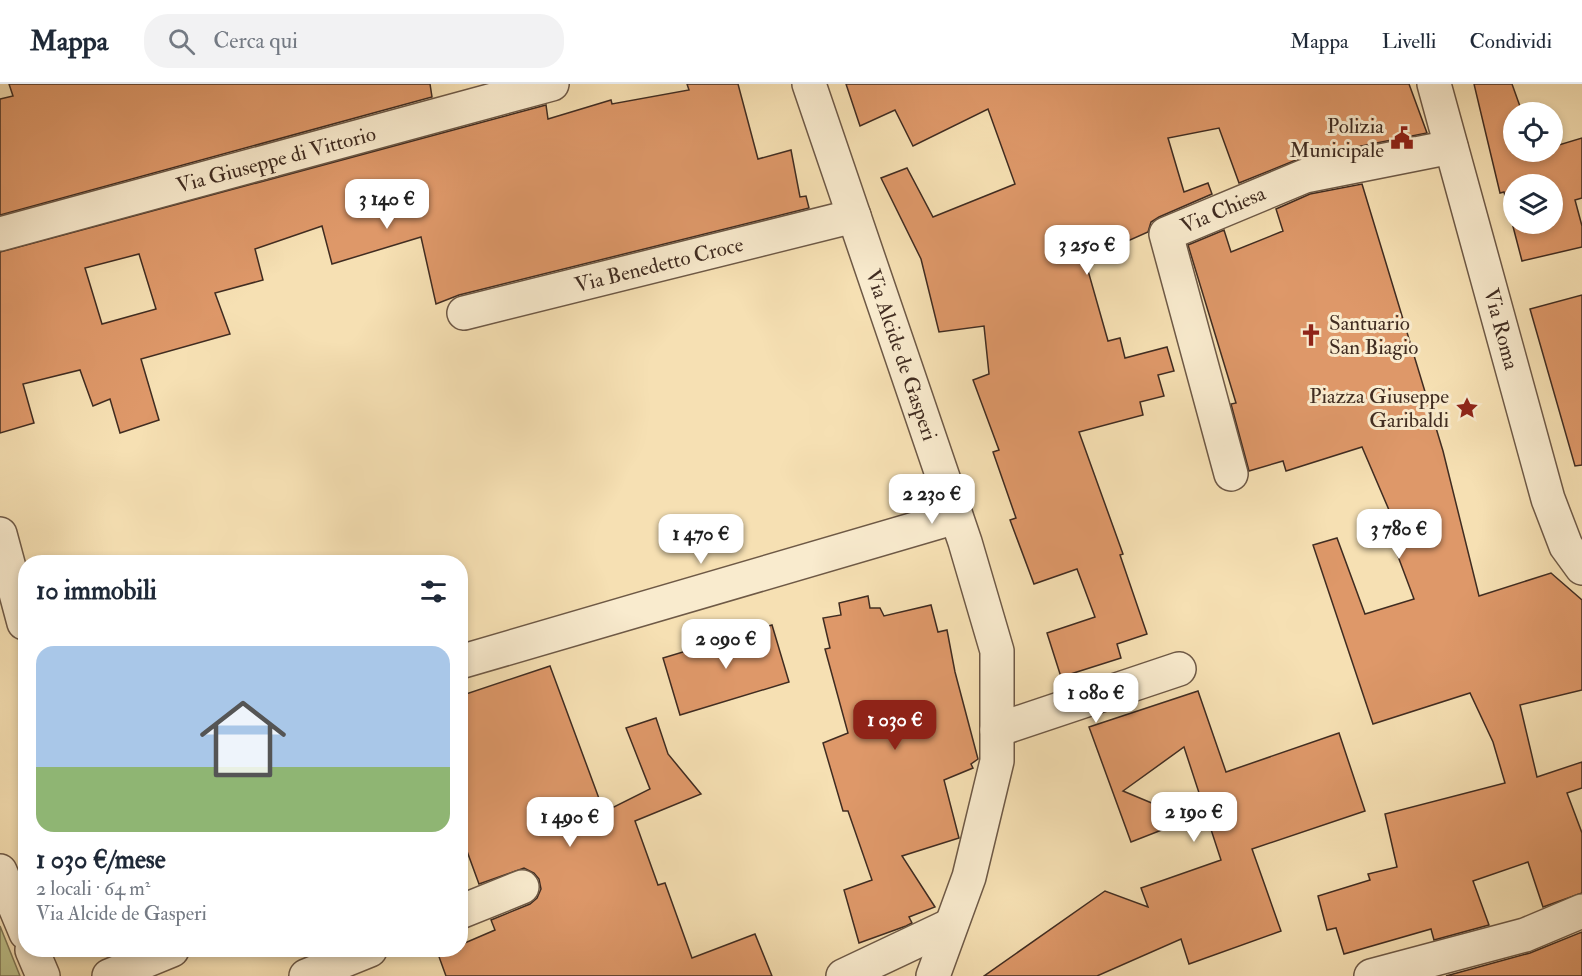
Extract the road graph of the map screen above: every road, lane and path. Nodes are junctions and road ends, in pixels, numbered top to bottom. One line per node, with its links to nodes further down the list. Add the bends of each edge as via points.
1 (552, 84): 6 (street, Via Giuseppe di Vittorio)
2 (809, 84): 5 (street, Via Alcide de Gasperi)
3 (1434, 84): 4 (street, Via Roma)
4 (1451, 147): 8 (street, Via Chiesa, via 1305,176 1166,234); 11 (street, Via Roma, via 1548,499 1566,546)
5 (854, 216): 7 (street, Via Benedetto Croce); 9 (street, Via Alcide de Gasperi)
6 (0, 234)
7 (464, 313)
8 (1231, 474)
9 (956, 517): 13 (street); 15 (street, Via Alcide de Gasperi, via 997,651)
10 (0, 534): 12 (street)
11 (1582, 568)
12 (18, 601)
13 (468, 660)
14 (1179, 669): 15 (street)
15 (997, 730): 21 (street, Via Alcide de Gasperi, via 997,761 969,877)
16 (0, 871): 20 (street)
17 (522, 887): 18 (street)
18 (468, 909)
19 (1582, 911): 30 (street, via 1525,934)
20 (18, 914)
21 (951, 925): 28 (street); 29 (street, Via Alcide de Gasperi)
22 (35, 957): 25 (street)
23 (155, 957): 26 (street)
24 (353, 957): 27 (street)
25 (43, 976)
26 (109, 976)
27 (306, 976)
28 (843, 976)
29 (933, 976)
30 (1371, 976)

